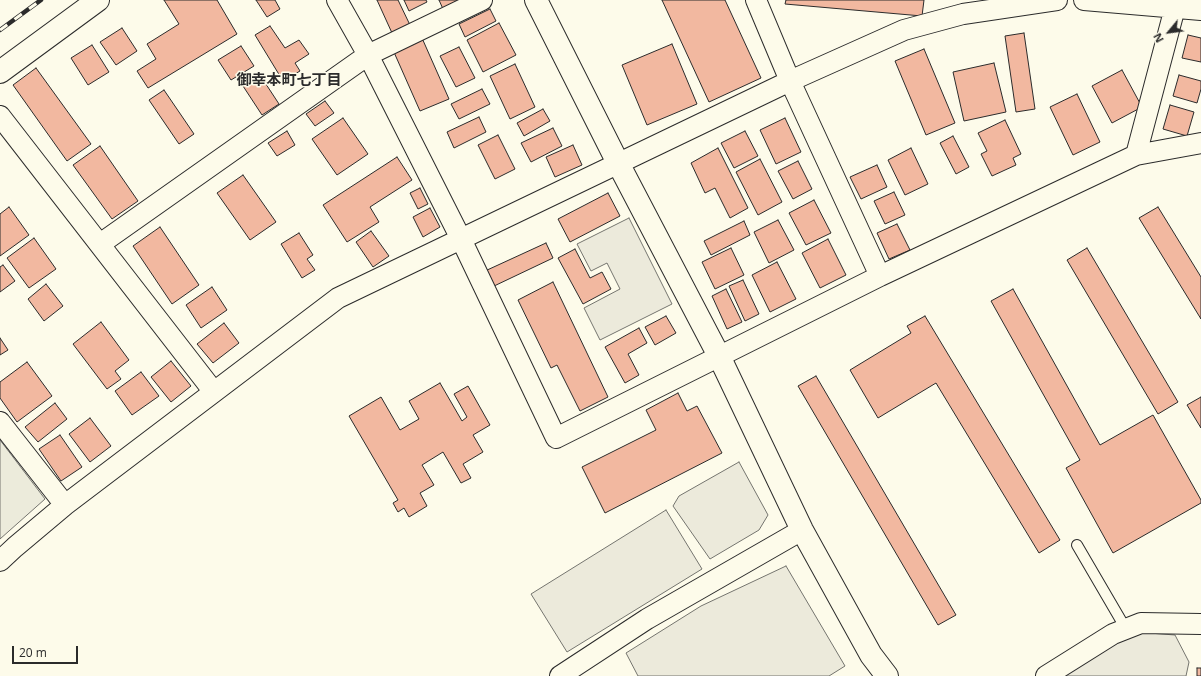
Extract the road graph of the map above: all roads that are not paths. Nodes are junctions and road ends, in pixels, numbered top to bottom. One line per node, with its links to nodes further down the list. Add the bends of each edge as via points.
1 (98, 0): 12 (street)
2 (337, 0): 11 (street)
3 (482, 0): 11 (street)
4 (536, 0): 17 (street)
5 (756, 0): 13 (street)
6 (1057, 0): 9 (street)
7 (1084, 0): 8 (street)
8 (1176, 4): 10 (street); 16 (street)
9 (960, 7): 13 (street)
10 (1201, 10)
11 (368, 55): 18 (street); 19 (street)
12 (0, 72)
13 (790, 81): 17 (street); 20 (street)
14 (0, 116): 19 (street)
15 (1201, 143): 16 (street)
16 (1136, 155): 20 (street)
17 (618, 163): 18 (street); 21 (street)
18 (461, 238): 21 (street, via 556,438); 22 (street, via 338,298)
19 (100, 244): 22 (street)
20 (880, 276): 21 (street)
21 (719, 356): 25 (street)
22 (214, 392): 24 (street)
23 (0, 422): 24 (street)
24 (65, 505): 27 (street)
25 (802, 530): 30 (street, via 647,619); 31 (street, via 871,655)
26 (1077, 545): 29 (lane)
27 (0, 561)
28 (1201, 624): 29 (street, via 1141,623)
29 (1126, 629): 32 (street, via 1113,634)
30 (560, 676)
31 (887, 676)
32 (1046, 676)

